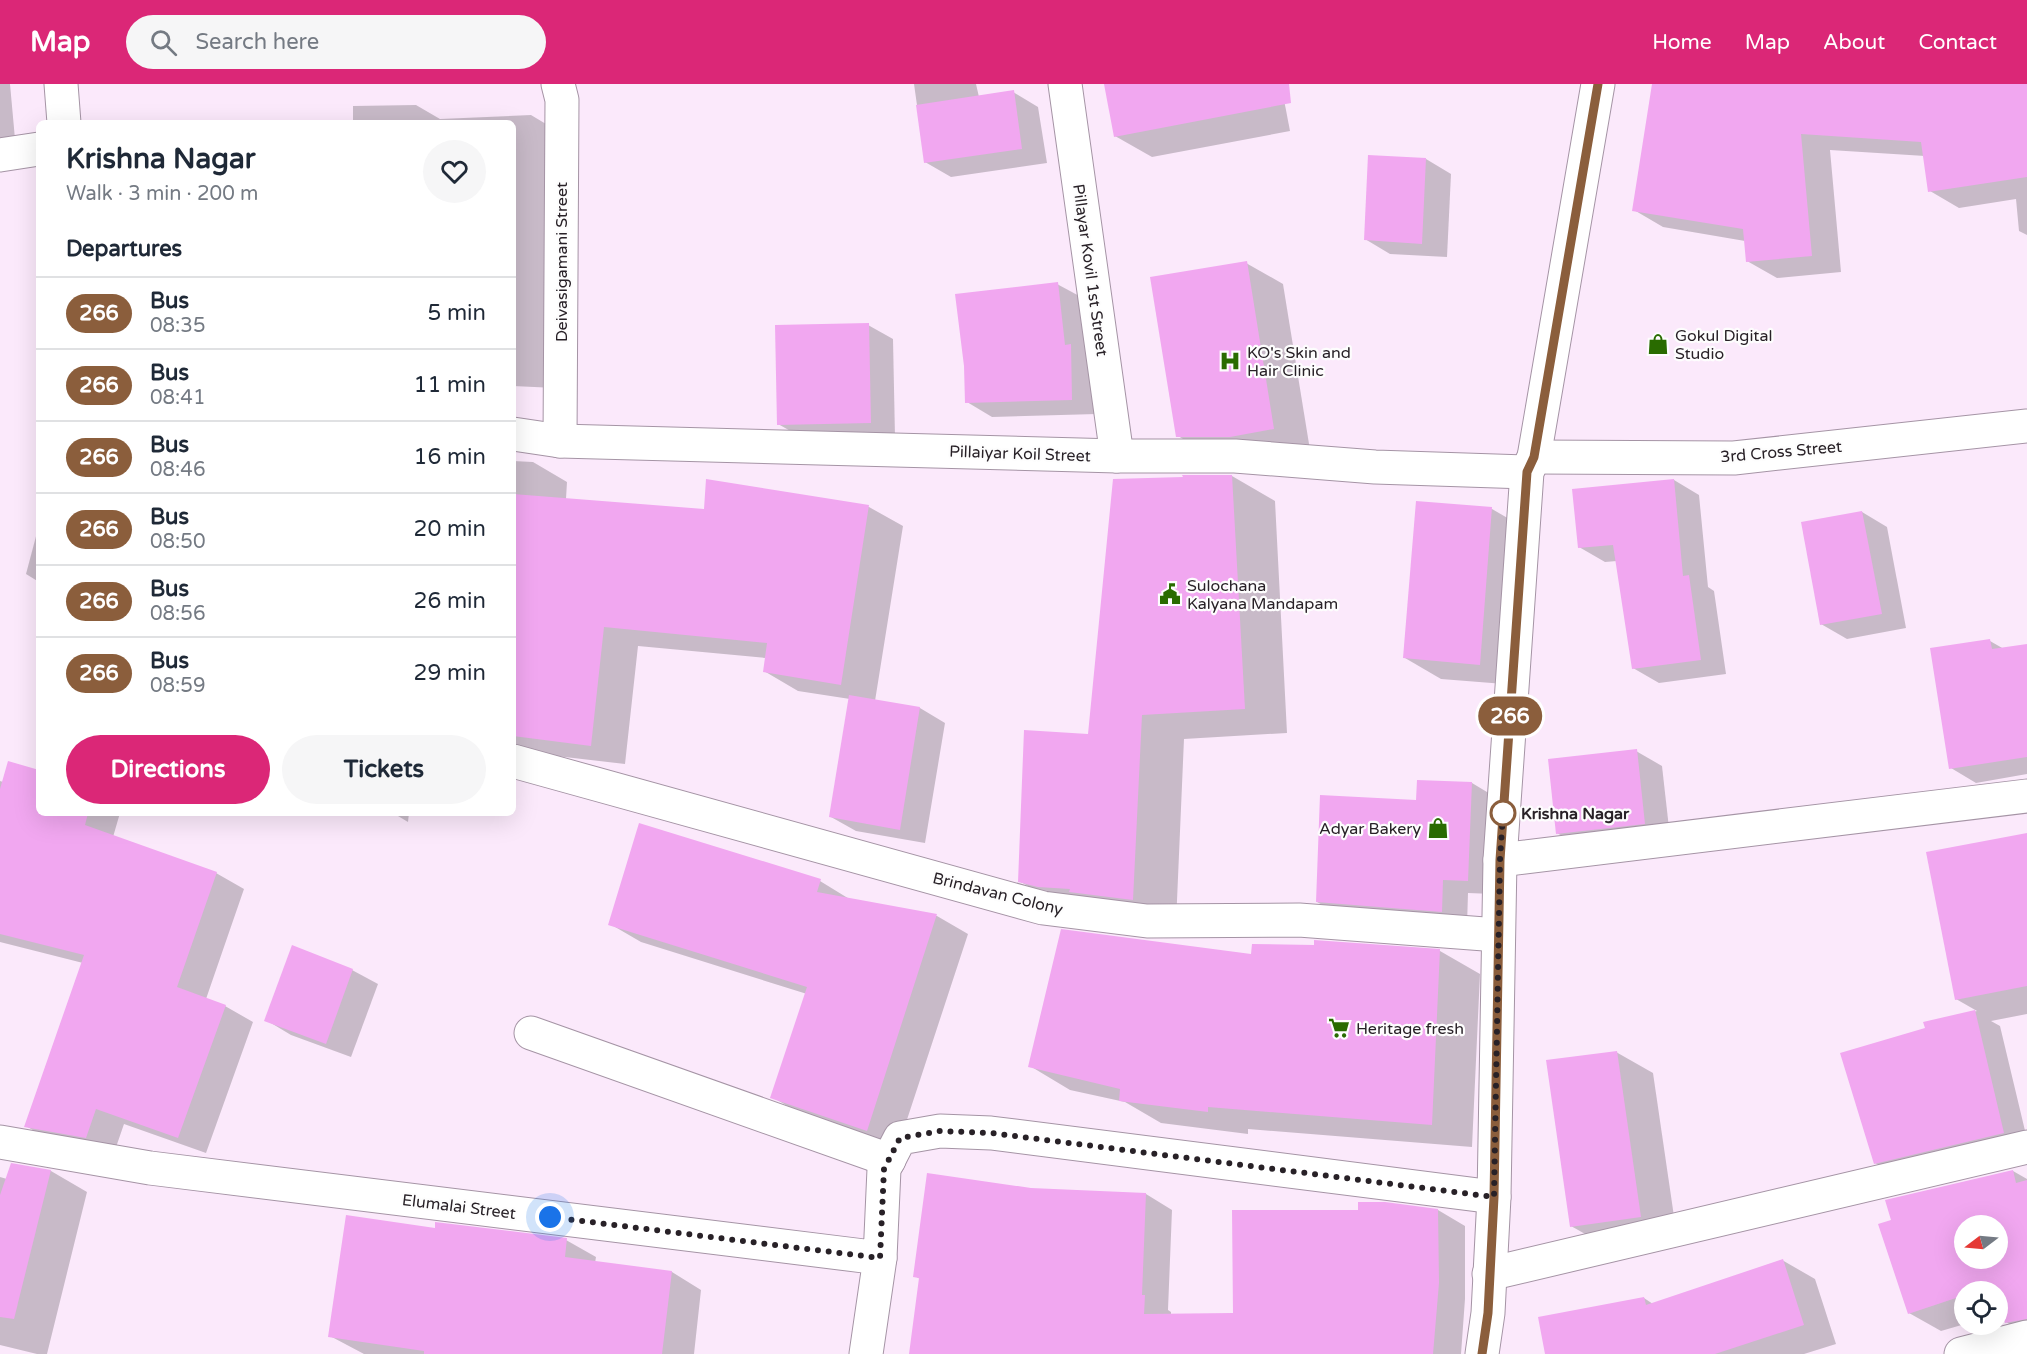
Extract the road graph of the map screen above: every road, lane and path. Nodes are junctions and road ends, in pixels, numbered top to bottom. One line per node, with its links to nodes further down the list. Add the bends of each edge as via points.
1 (61, 84): 5 (street)
2 (558, 84): 10 (street, Deivasigamani Street, via 562,100)
3 (1065, 84): 11 (street, Pillayar Kovil 1st Street)
4 (1598, 84): 12 (street)
5 (64, 120)
6 (36, 150): 7 (street)
7 (0, 155)
8 (2027, 426): 12 (street, 3rd Cross Street, via 1734,458)
9 (516, 434): 10 (street, Pillaiyar Koil Street)
10 (560, 441): 11 (street, Pillaiyar Koil Street)
11 (1117, 456): 12 (street, Pillaiyar Koil Street, via 1235,456 1375,467)
12 (1530, 464): 15 (street)
13 (516, 762): 16 (street, Brindavan Colony, via 1043,908 1147,921 1299,920)
14 (2027, 796): 15 (street)
15 (1500, 860): 16 (street)
16 (1498, 935): 21 (street)
17 (531, 1033): 20 (street)
18 (0, 1142): 22 (street, Elumalai Street, via 150,1168)
19 (2027, 1147): 23 (street)
20 (889, 1160): 21 (street, via 900,1138 940,1131 991,1133); 22 (street, via 884,1169)
21 (1494, 1197): 23 (street)
22 (880, 1258): 25 (street)
23 (1489, 1274): 26 (street)
24 (2027, 1337): 27 (street)
25 (866, 1354)
26 (1482, 1354)
27 (1961, 1354)

